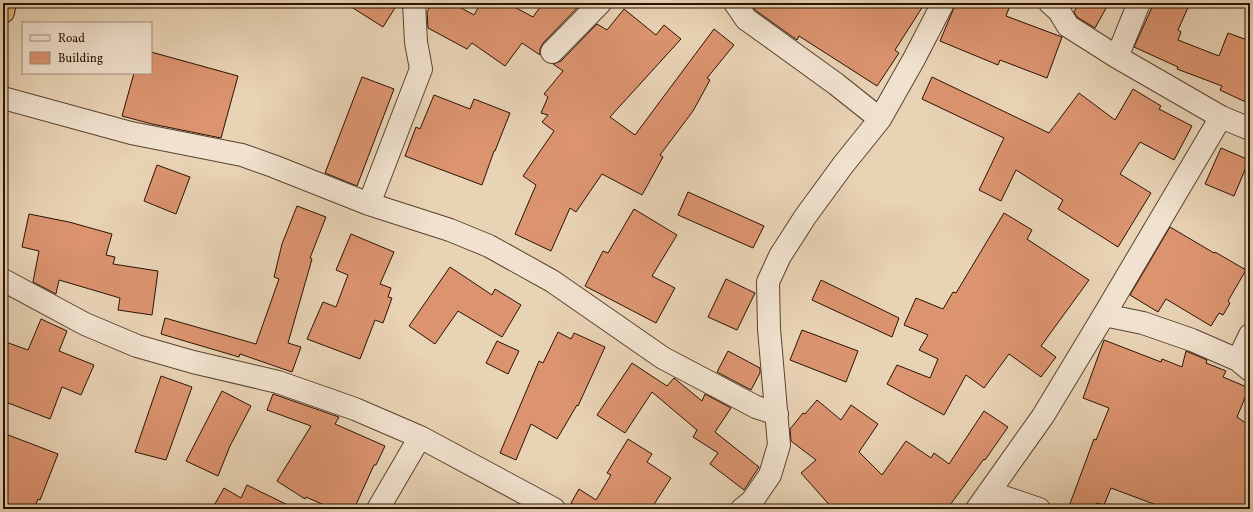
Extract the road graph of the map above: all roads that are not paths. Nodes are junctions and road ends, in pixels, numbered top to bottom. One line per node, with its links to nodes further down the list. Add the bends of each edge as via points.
1 (6, 3): 8 (highway)
2 (414, 3): 15 (street, via 416,42 421,69)
3 (600, 3): 9 (street)
4 (735, 3): 13 (street, via 746,19)
5 (943, 3): 13 (street)
6 (1050, 3): 10 (street, via 1059,11 1068,26)
7 (1140, 3): 10 (street)
8 (3, 12)
9 (552, 52)
10 (1117, 57): 12 (street)
11 (3, 98): 15 (street, via 131,133 242,156)
12 (1221, 117): 14 (street); 17 (street)
13 (880, 119): 20 (street, via 805,217 780,256 768,282 769,329)
14 (1250, 129)
15 (369, 204): 20 (street, via 450,230 489,246 552,281 663,358 756,407)
16 (3, 280): 21 (street, via 85,324 137,346 278,382 355,409)
17 (1104, 316): 19 (street, via 1143,323 1192,340); 22 (street, via 1043,416)
18 (1250, 336): 19 (street)
19 (1244, 365)
20 (777, 414): 25 (street, via 779,444 770,476 752,501)
21 (420, 437): 23 (street); 24 (street)
22 (983, 500): 26 (street)
23 (378, 509)
24 (554, 509)
25 (742, 509)
26 (1039, 509)

